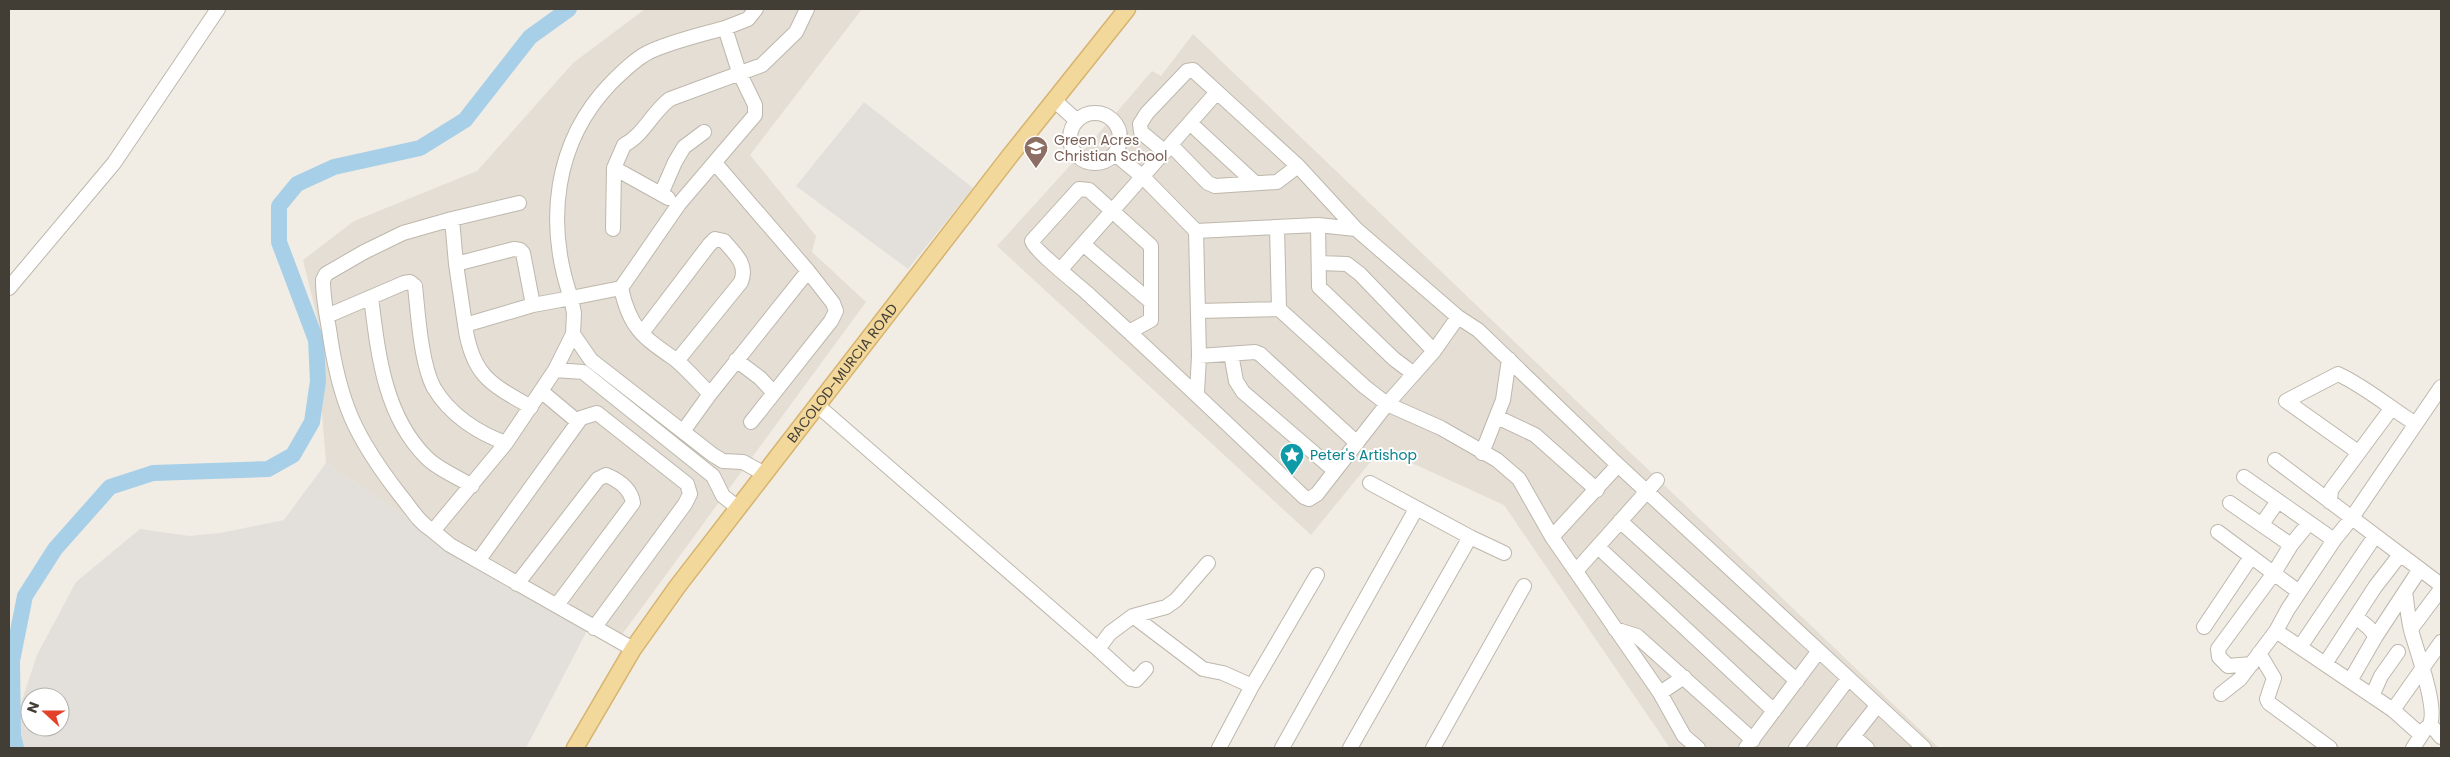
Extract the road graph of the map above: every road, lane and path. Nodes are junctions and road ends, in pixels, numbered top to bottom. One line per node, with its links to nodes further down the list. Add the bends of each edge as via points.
1 (218, 9): 34 (street, via 114,163)
2 (756, 9): 5 (street, via 748,19)
3 (807, 9): 6 (street, via 796,32 778,52 762,65)
4 (1127, 9): 8 (main road, BACOLOD-MURCIA ROAD)
5 (725, 28): 6 (street); 37 (street, via 649,52 622,71 597,97 578,129 557,199 556,233 561,269)
6 (739, 72): 14 (street, via 756,112); 16 (street, via 670,99 637,138 624,145)
7 (1217, 92): 10 (street); 12 (street, via 1191,70 1146,113 1140,124 1141,132); 15 (street)
8 (1054, 100): 9 (street); 65 (main road, BACOLOD-MURCIA ROAD)
9 (1076, 120): 13 (street, via 1085,114 1106,114 1120,130 1121,138); 13 (street, via 1070,130 1070,142 1078,157 1094,164 1106,162)
10 (1190, 123): 12 (street); 18 (street)
11 (704, 132): 19 (street, via 684,147)
12 (1168, 148): 17 (street); 18 (street, via 1208,183 1222,186)
13 (1115, 154): 17 (street)
14 (715, 163): 21 (street); 33 (street)
15 (1298, 166): 18 (street, via 1277,182); 27 (street)
16 (614, 168): 19 (street); 26 (street)
17 (1143, 177): 22 (street); 28 (street)
18 (1255, 183)
19 (662, 194): 21 (street)
20 (519, 203): 23 (street)
21 (679, 204): 35 (street)
22 (1112, 211): 29 (street); 32 (street, via 1089,190 1079,189 1032,244); 38 (street, via 1151,246)
23 (452, 219): 31 (street); 42 (street, via 403,233 326,274 323,286)
24 (1318, 224): 25 (street); 27 (street); 30 (street)
25 (1277, 227): 28 (street); 40 (street)
26 (613, 229)
27 (1356, 229): 43 (street)
28 (1196, 231): 41 (street)
29 (1083, 244): 32 (street); 38 (street)
30 (1319, 263): 48 (street, via 1347,264); 57 (street, via 1320,287 1327,296)
31 (456, 264): 39 (street, via 520,250 524,253); 44 (street)
32 (1060, 268): 45 (street)
33 (808, 270): 53 (street); 60 (street, via 836,311 831,322)
34 (9, 288)
35 (621, 288): 37 (street); 46 (street, via 627,313)
36 (371, 297): 42 (street); 76 (street, via 404,283 410,282 415,286 427,370 434,388 454,412 482,435); 87 (street, via 379,359 394,409 427,459)
37 (571, 298): 39 (street); 47 (street)
38 (1151, 302): 45 (street, via 1151,320)
39 (533, 306): 44 (street)
40 (1279, 309): 41 (street); 64 (street)
41 (1198, 311): 50 (street)
42 (327, 316): 99 (street, via 340,390 354,426 383,473 421,523)
43 (1458, 317): 48 (street); 51 (street, via 1478,330)
44 (465, 325): 66 (street, via 474,360 485,378)
45 (1129, 332): 61 (street)
46 (642, 333): 54 (street, via 656,348); 54 (street, via 714,239 724,241 743,264 745,273)
47 (573, 334): 52 (street); 55 (street)
48 (1434, 351): 57 (street)
49 (1231, 354): 50 (street); 75 (street, via 1260,354); 82 (street, via 1236,381 1243,392)
50 (1199, 356): 61 (street)
51 (1509, 359): 69 (street); 81 (street)
52 (591, 360): 56 (street); 63 (street)
53 (736, 360): 60 (street); 62 (street)
54 (677, 361): 62 (street)
55 (555, 370): 56 (street); 59 (street)
56 (583, 372): 68 (street)
57 (1414, 374): 64 (street)
58 (2441, 387): 72 (street)
59 (541, 392): 66 (street); 70 (street)
60 (773, 392): 71 (street)
61 (1197, 393): 82 (street, via 1304,497 1314,498)
62 (710, 394): 73 (street)
63 (643, 399): 68 (street); 73 (street)
64 (1387, 404): 75 (street); 78 (street, via 1441,428)
65 (817, 405): 83 (main road, BACOLOD-MURCIA ROAD); 133 (street)
66 (531, 407): 76 (street)
67 (2391, 409): 72 (street); 77 (street); 77 (street, via 2360,384 2338,374 2286,401)
68 (634, 412): 79 (street)
69 (1498, 417): 78 (street); 88 (street, via 1535,435)
70 (578, 422): 110 (street); 125 (street, via 597,413 687,484 690,494)
71 (751, 422)
72 (2416, 424): 95 (street)
73 (684, 430): 74 (street)
74 (697, 442): 79 (street); 83 (street, via 719,459 743,462)
75 (1358, 443): 82 (street)
76 (506, 444): 87 (street)
77 (2358, 452): 91 (street, via 2331,490)
78 (1482, 453): 103 (street, via 1497,460 1519,479)
79 (687, 456): 93 (street, via 713,476 723,496)
80 (2275, 460): 91 (street)
81 (1618, 465): 88 (street); 89 (street)
82 (1335, 471)
83 (763, 473): 93 (main road, BACOLOD-MURCIA ROAD)
84 (2244, 477): 90 (street)
85 (1657, 480): 89 (street)
86 (1370, 483): 94 (street)
87 (472, 486): 99 (street)
88 (1597, 490): 103 (street)
89 (1646, 491): 96 (street); 134 (street)
90 (2278, 501): 97 (street); 98 (street)
91 (2330, 502): 95 (street)
92 (2230, 503): 98 (street)
93 (737, 507): 132 (main road, BACOLOD-MURCIA ROAD)
94 (1416, 509): 102 (street); 158 (street)
95 (2351, 519): 101 (street); 104 (street)
96 (1620, 520): 106 (street); 142 (street)
97 (2309, 523): 104 (street); 105 (street)
98 (2262, 524): 105 (street)
99 (433, 532): 110 (street)
100 (2218, 532): 109 (street)
101 (2375, 536): 108 (street); 131 (street)
102 (1470, 537): 107 (street); 159 (street)
103 (1552, 537): 113 (street)
104 (2334, 540): 119 (street)
105 (2292, 545): 114 (street)
106 (1598, 547): 113 (street); 151 (street)
107 (1504, 553)
108 (2400, 556): 112 (street); 123 (street)
109 (2251, 557): 114 (street); 124 (street)
110 (478, 561): 116 (street)
111 (1208, 563): 122 (street, via 1171,604)
112 (2420, 569): 118 (street); 120 (street)
113 (1576, 571): 126 (street)
114 (2274, 573): 119 (street); 136 (street, via 2216,652 2228,666)
115 (1317, 576): 144 (street)
116 (517, 584): 121 (street); 121 (street, via 598,478 611,477 624,486 633,503)
117 (1524, 586): 160 (street)
118 (2441, 587): 127 (street)
119 (2299, 592): 128 (street)
120 (2404, 592): 127 (street); 129 (street)
121 (557, 605): 125 (street)
122 (1133, 616): 133 (street, via 1110,633); 144 (street, via 1203,669 1223,673)
123 (2356, 617): 129 (street); 137 (street)
124 (2204, 627)
125 (594, 628): 132 (street)
126 (1615, 629): 140 (street, via 1637,636); 145 (street)
127 (2411, 629): 138 (street)
128 (2276, 631): 131 (street); 136 (street)
129 (2376, 636): 143 (street)
130 (2441, 642): 138 (street)
131 (2300, 647): 137 (street)
132 (633, 649): 156 (main road, BACOLOD-MURCIA ROAD)
133 (1098, 649): 139 (street, via 1132,679 1136,680)
134 (1818, 652): 141 (street); 142 (street)
135 (2398, 652): 147 (street)
136 (2255, 658): 146 (street, via 2240,679); 166 (street, via 2274,678 2266,699)
137 (2325, 664): 143 (street)
138 (2422, 666): 148 (street); 150 (street)
139 (1146, 669)
140 (1684, 677): 145 (street); 155 (street)
141 (1848, 679): 149 (street); 162 (street)
142 (1797, 681): 151 (street)
143 (2350, 681): 147 (street)
144 (1252, 686): 157 (street)
145 (1660, 693): 161 (street, via 1684,736)
146 (2221, 694)
147 (2372, 696): 150 (street)
148 (2436, 702): 152 (street)
149 (1877, 706): 153 (street); 165 (street)
150 (2393, 710): 152 (street)
151 (1774, 711): 155 (street)
152 (2431, 722): 154 (street); 167 (street)
153 (1853, 736): 163 (street); 164 (street)
154 (2441, 737)
155 (1750, 744)
156 (576, 748)
157 (1219, 748)
158 (1282, 748)
159 (1350, 748)
160 (1433, 748)
161 (1698, 748)
162 (1796, 748)
163 (1844, 748)
164 (1867, 748)
165 (1924, 748)
166 (2330, 748)
167 (2413, 748)

